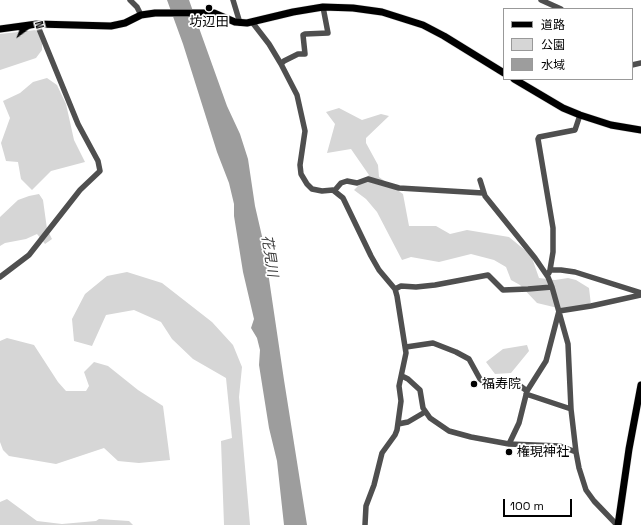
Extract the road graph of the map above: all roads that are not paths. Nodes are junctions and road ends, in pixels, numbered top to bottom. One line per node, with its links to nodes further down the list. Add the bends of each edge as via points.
1 (130, 0): 6 (street)
2 (232, 0): 8 (street)
3 (541, 0): 5 (street)
4 (323, 7): 7 (main road); 11 (street, via 328,33 303,35 305,54 298,54); 12 (main road, via 369,10 414,22 440,34)
5 (558, 8)
6 (141, 15): 8 (main road, via 214,12); 9 (main road, via 125,23 111,26)
7 (252, 22): 8 (main road); 11 (street)
8 (240, 23)
9 (37, 24): 10 (main road); 20 (street, via 78,124 98,161 100,171 80,190 29,255)
10 (0, 29)
11 (281, 64): 17 (street, via 297,95 303,118 305,131 301,174 312,189)
12 (503, 72)
13 (516, 80): 14 (main road)
14 (580, 115): 15 (main road, via 610,125); 19 (street, via 575,130 538,139 553,228)
15 (641, 130)
16 (480, 180): 18 (street)
17 (335, 190): 18 (street, via 347,181 357,183 368,179 399,188); 23 (street, via 343,198 379,270)
18 (483, 193): 21 (street)
19 (550, 270): 21 (street); 24 (street, via 575,272)
20 (0, 277)
21 (548, 277): 22 (street)
22 (552, 287): 23 (street, via 503,290 488,275 441,284); 25 (street)
23 (395, 288): 26 (street)
24 (641, 294): 25 (street)
25 (559, 311): 29 (street, via 546,361); 30 (street, via 568,344)
26 (406, 347): 27 (street); 29 (street, via 433,343 469,359 480,379 488,385 519,385)
27 (402, 376): 31 (street, via 420,390); 32 (street, via 399,386)
28 (641, 385): 36 (main road)
29 (526, 392): 30 (street); 33 (street, via 519,423)
30 (571, 409): 34 (street)
31 (425, 412): 32 (street, via 408,422); 33 (street, via 449,430)
32 (398, 424): 35 (street, via 395,435 384,448 379,462 366,506)
33 (509, 444): 34 (street, via 560,446)
34 (576, 452): 36 (street, via 586,490)
35 (365, 525)
36 (618, 525)

